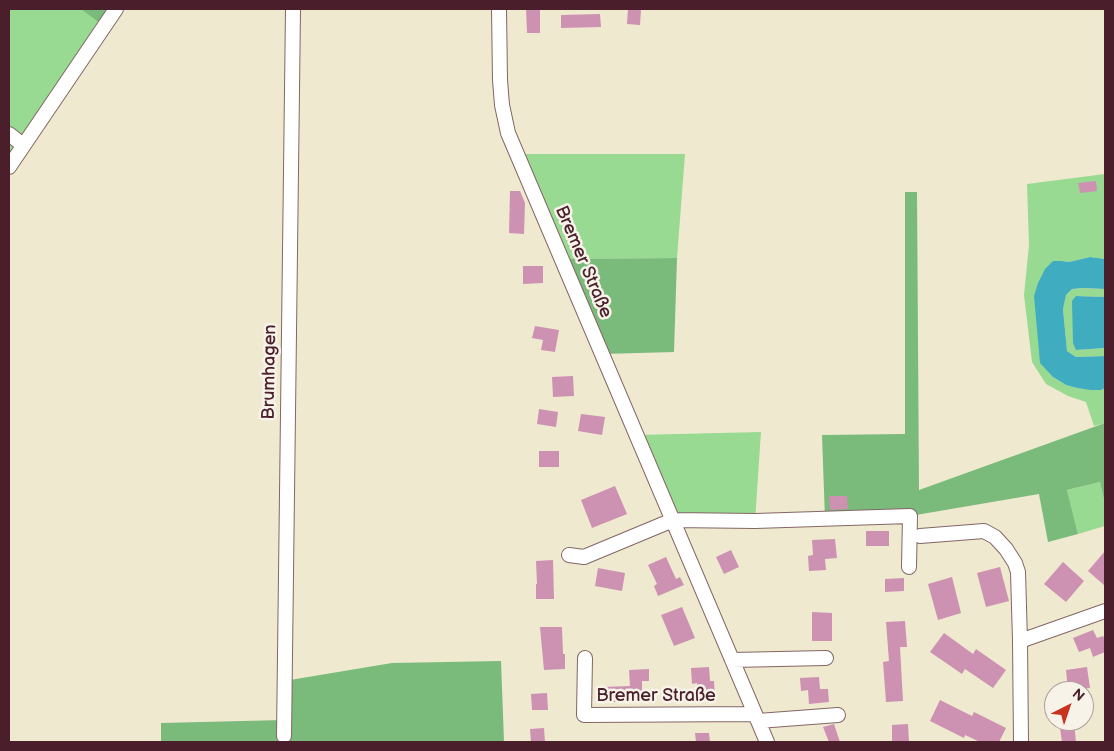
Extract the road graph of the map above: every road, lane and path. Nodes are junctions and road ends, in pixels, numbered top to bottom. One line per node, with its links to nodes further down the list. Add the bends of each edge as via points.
1 (116, 9): 5 (street)
2 (293, 9): 18 (street, Brumhagen)
3 (499, 9): 7 (street, Bremer Straße, via 500,80 508,133)
4 (9, 134): 5 (street)
5 (24, 145): 6 (street)
6 (9, 167)
7 (673, 520): 9 (street, via 584,557); 10 (street, via 764,521 910,516); 15 (street, Bremer Straße)
8 (920, 536): 12 (street, via 984,531 1006,549 1018,572)
9 (569, 555)
10 (909, 567)
11 (1105, 611): 12 (street)
12 (1020, 641): 20 (street)
13 (585, 658): 17 (street, Bremer Straße, via 584,715)
14 (826, 658): 15 (street)
15 (732, 660): 17 (street, Bremer Straße)
16 (838, 715): 17 (street)
17 (756, 717): 19 (street, Bremer Straße)
18 (284, 736)
19 (767, 742)
20 (1021, 742)

